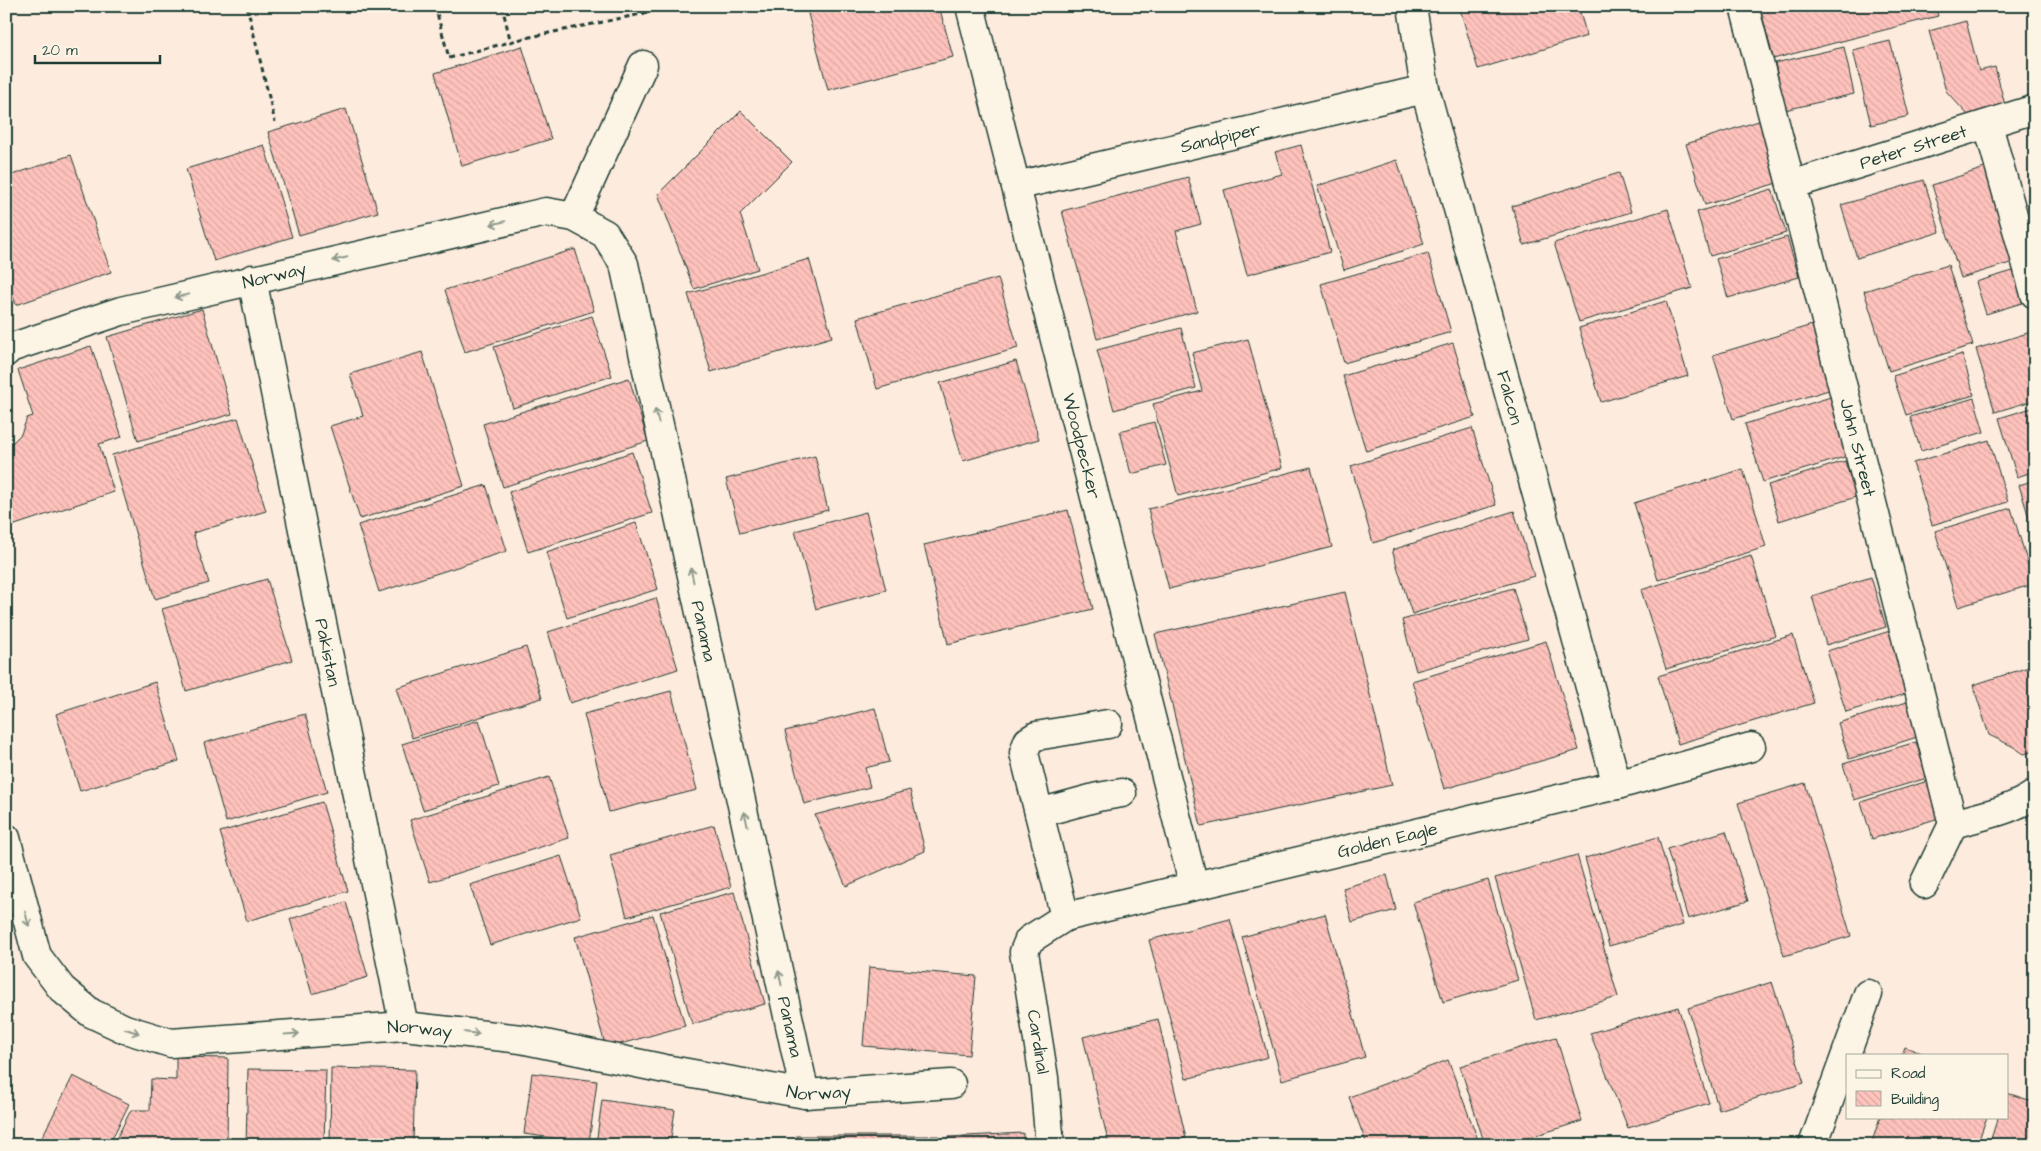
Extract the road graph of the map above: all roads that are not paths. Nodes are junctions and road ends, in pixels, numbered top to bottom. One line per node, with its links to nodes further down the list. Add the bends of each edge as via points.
1 (970, 6): 9 (street, Woodpecker)
2 (1412, 6): 5 (street, Falcon)
3 (1744, 6): 8 (street, John Street)
4 (643, 65): 11 (street)
5 (1425, 89): 9 (street, Sandpiper); 17 (street, Falcon)
6 (2035, 109): 7 (street, Peter Street)
7 (1988, 125): 8 (street, Peter Street); 13 (street)
8 (1791, 185): 21 (street, John Street)
9 (1016, 186): 24 (street, Woodpecker)
10 (546, 212): 11 (street, Panama); 12 (street, Norway, one-way to 12)
11 (574, 217): 32 (street, Panama, one-way to 11, via 624,264 605,234)
12 (252, 280): 14 (street, Norway, one-way to 14, via 121,311); 28 (street, Pakistan)
13 (2035, 294)
14 (6, 352)
15 (1108, 724): 20 (street, via 1036,736 1028,741 1024,753)
16 (1751, 747): 17 (street, Golden Eagle)
17 (1617, 785): 24 (street, Golden Eagle)
18 (1122, 793): 20 (street)
19 (2035, 794): 21 (street, via 2027,800)
20 (1039, 812): 25 (street)
21 (1954, 824): 23 (street)
22 (6, 838): 28 (street, Norway, one-way to 28, via 37,956 62,989 90,1013 125,1029 171,1043)
23 (1924, 884)
24 (1194, 886): 25 (street, Golden Eagle)
25 (1065, 917): 26 (street, Golden Eagle)
26 (1029, 940): 33 (street, Cardinal, via 1024,952 1044,1078)
27 (1868, 994): 30 (street)
28 (404, 1026): 32 (street, Norway, one-way to 32, via 521,1039)
29 (1846, 1054): 34 (street)
30 (1846, 1054)
31 (951, 1084): 32 (street, Norway)
32 (805, 1094)
33 (1050, 1145)
34 (1813, 1145)

